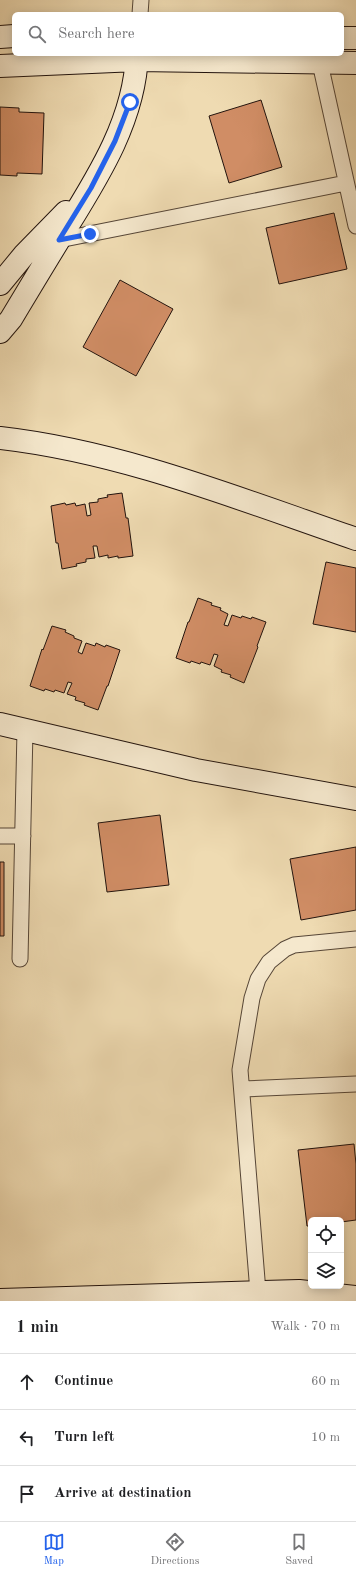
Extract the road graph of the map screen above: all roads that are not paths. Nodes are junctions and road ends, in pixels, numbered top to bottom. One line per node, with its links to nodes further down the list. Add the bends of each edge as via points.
1 (141, 0): 2 (street)
2 (140, 12)
3 (0, 36): 4 (street)
4 (12, 36)
5 (344, 38): 6 (street)
6 (356, 38)
7 (137, 57): 8 (street); 10 (street); 12 (street, via 130,102 115,141)
8 (320, 63): 9 (street); 11 (street)
9 (356, 63)
10 (0, 66)
11 (346, 183): 13 (street); 14 (street)
12 (91, 188): 14 (street); 15 (street, via 24,255)
13 (356, 226)
14 (59, 240): 16 (street, via 11,319)
15 (0, 284)
16 (0, 332)
17 (0, 438): 18 (street, via 58,446 136,465)
18 (356, 539)
19 (0, 724): 20 (street)
20 (25, 730): 21 (street, via 196,770); 23 (street)
21 (356, 799)
22 (0, 836): 23 (street)
23 (23, 836): 25 (street)
24 (356, 939): 27 (street, via 294,945 277,955 263,970 252,998 240,1070)
25 (20, 959)
26 (356, 1084): 27 (street)
27 (242, 1088): 28 (street)
28 (258, 1292): 29 (street, via 299,1291); 30 (street)
29 (356, 1297)
30 (0, 1300)

